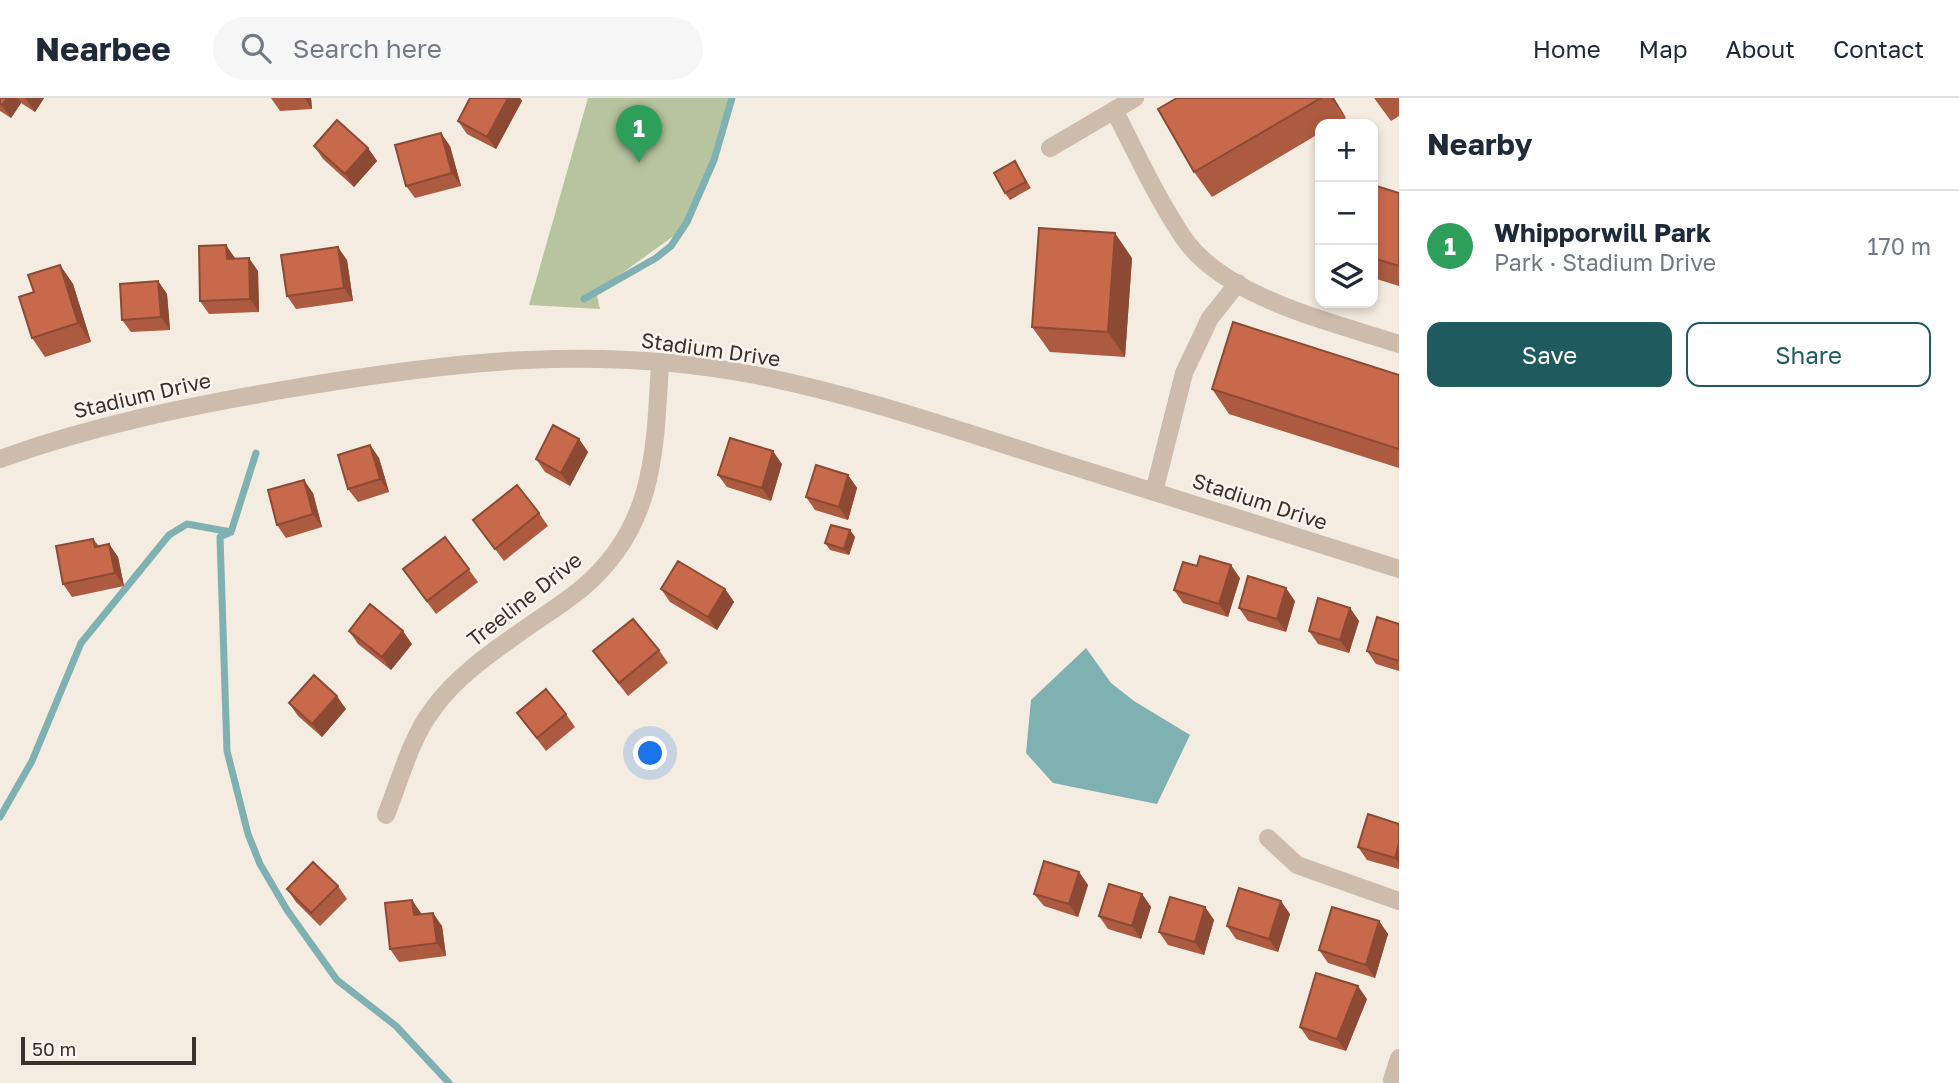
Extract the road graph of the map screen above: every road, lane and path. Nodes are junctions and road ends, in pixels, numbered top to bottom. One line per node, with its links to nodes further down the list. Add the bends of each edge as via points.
1 (1135, 98): 2 (street)
2 (1114, 110): 3 (street); 4 (street, via 1184,238)
3 (1050, 148)
4 (1237, 283): 5 (street, via 1261,298); 8 (street, via 1210,318 1184,373)
5 (1399, 344)
6 (660, 363): 7 (street, Stadium Drive, via 528,358 421,367 170,410 91,428); 8 (street, Stadium Drive, via 752,374 828,391); 10 (street, Treeline Drive, via 650,479 626,538 580,590 470,670 433,708)
7 (0, 459)
8 (1154, 492): 9 (street, Stadium Drive)
9 (1399, 569)
10 (386, 816)
11 (1268, 838): 12 (street, via 1297,865)
12 (1399, 901)
13 (1399, 1058): 14 (street)
14 (1392, 1080)

